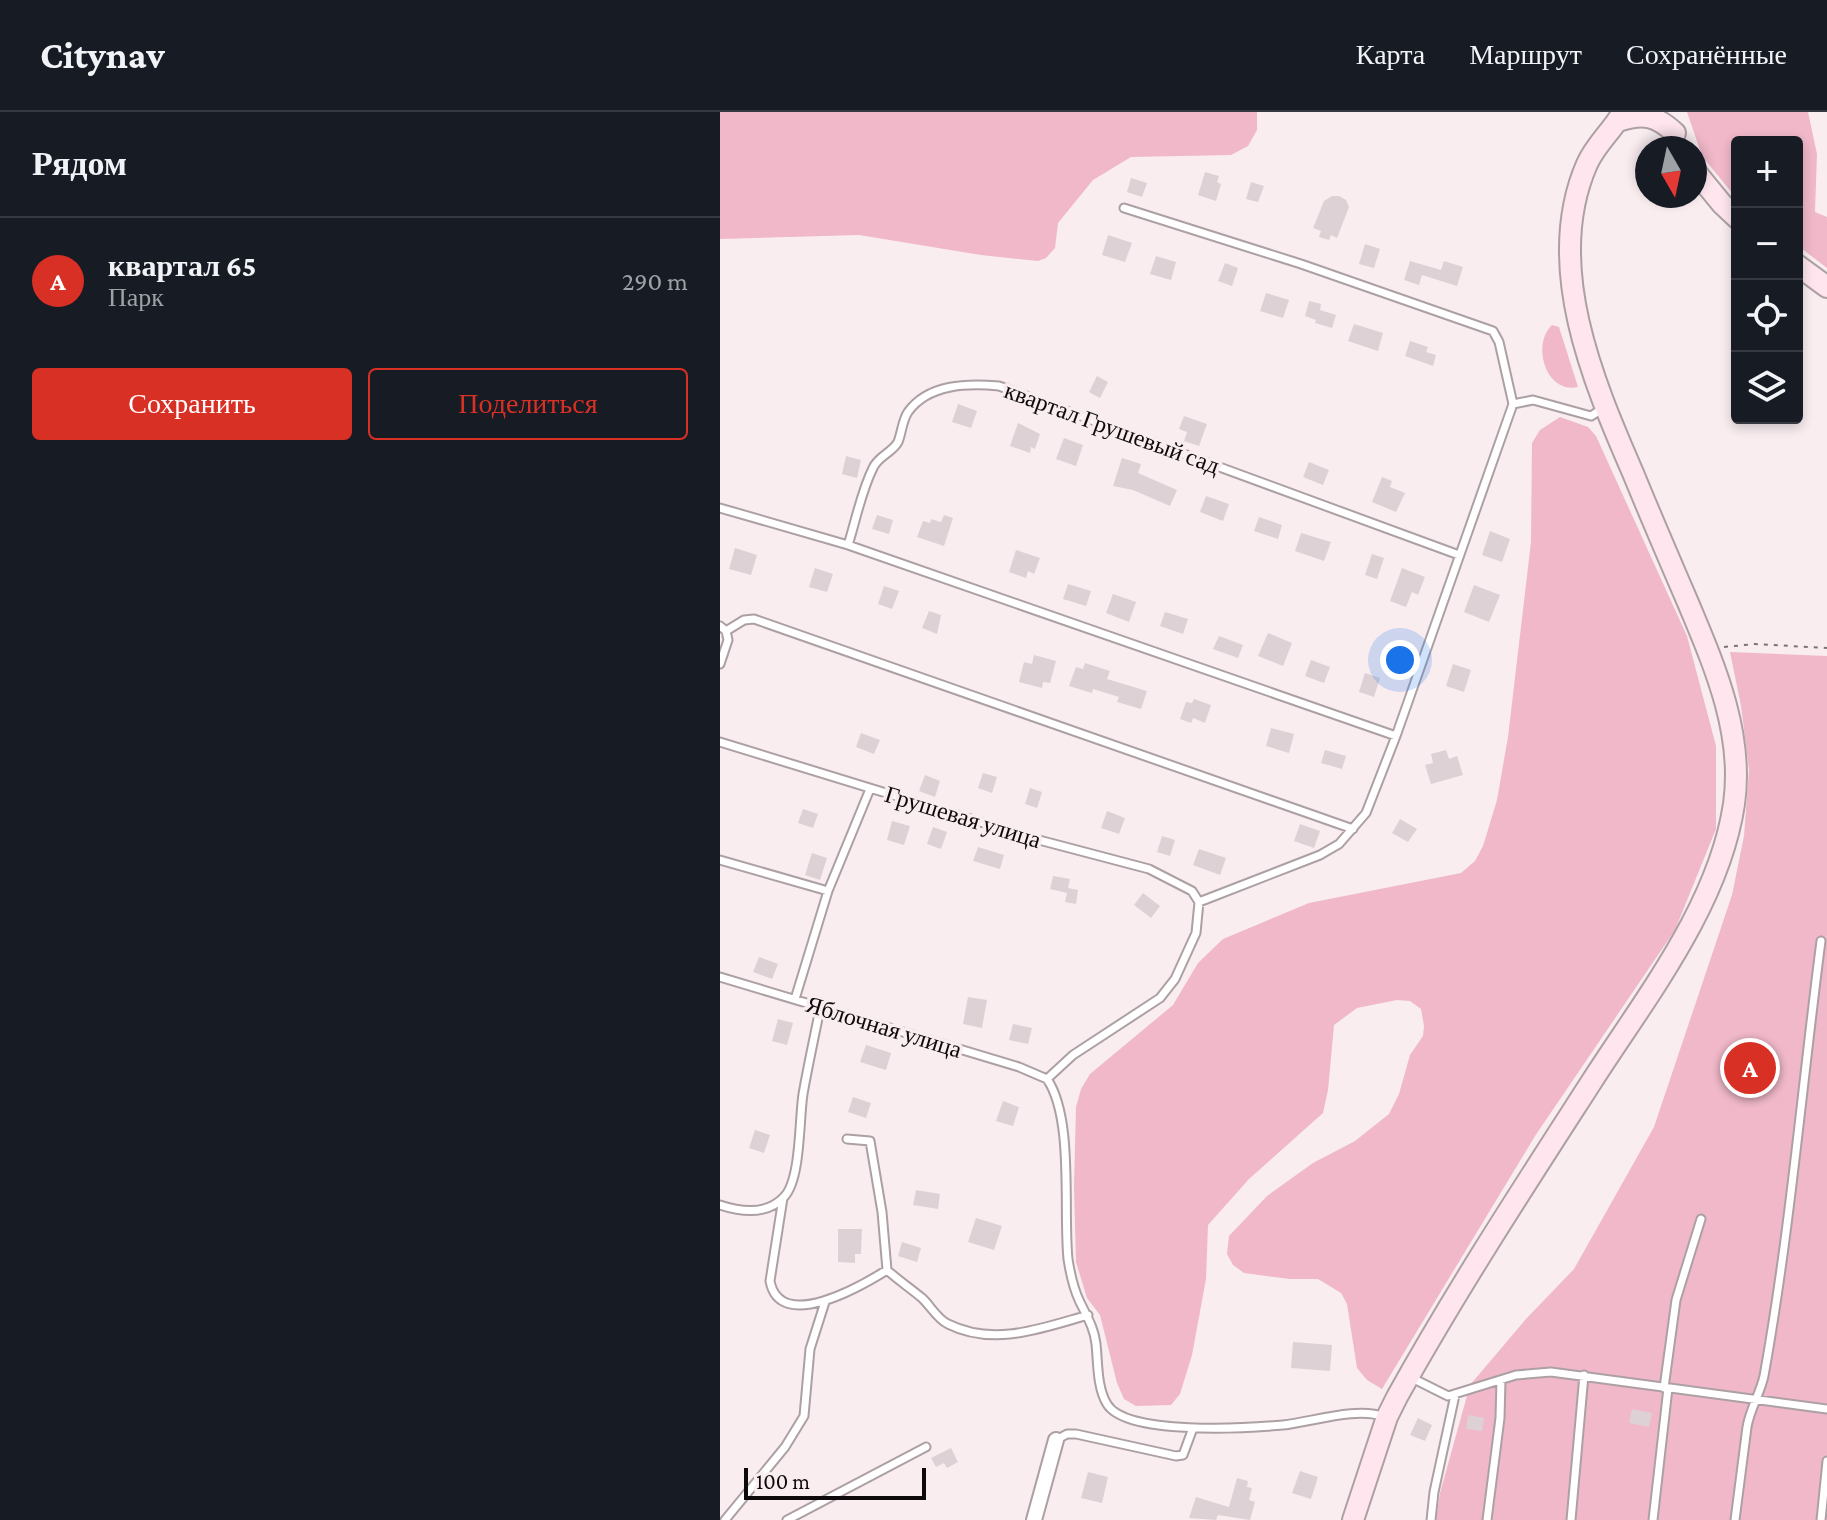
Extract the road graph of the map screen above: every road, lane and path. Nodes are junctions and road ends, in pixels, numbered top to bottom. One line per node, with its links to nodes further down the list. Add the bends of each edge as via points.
1 (1669, 112): 4 (street)
2 (1620, 116): 3 (street, via 1650,115); 11 (street, via 1587,165 1572,233 1577,321)
3 (1676, 136)
4 (1678, 136)
5 (1707, 186): 7 (street)
6 (1124, 208): 10 (lane, via 1493,331)
7 (1731, 212)
8 (1803, 269): 9 (street)
9 (1827, 287)
10 (1513, 404): 11 (lane, via 1533,400 1591,416); 14 (lane)
11 (1604, 407): 16 (street)
12 (720, 508): 13 (lane)
13 (848, 545): 14 (lane, квартал Грушевый сад, via 873,466 897,444 906,415 931,392 986,384); 19 (lane)
14 (1459, 555): 19 (lane)
15 (723, 628): 18 (lane, via 728,640); 22 (lane, via 754,619)
16 (1707, 648): 17 (path); 39 (street, via 1728,710 1736,775 1731,821 1718,865 1671,961)
17 (1827, 648)
18 (720, 664)
19 (1396, 736): 22 (lane, via 1366,813)
20 (720, 742): 21 (lane, Грушевая улица)
21 (870, 789): 24 (lane); 25 (lane, Грушевая улица, via 1149,869 1192,891)
22 (1353, 829): 25 (lane, via 1339,844 1294,867)
23 (720, 860): 24 (lane)
24 (828, 891): 28 (lane)
25 (1199, 902): 30 (lane, via 1196,933 1168,990)
26 (1821, 941): 43 (lane, via 1791,1195)
27 (720, 977): 28 (lane, Яблочная улица)
28 (795, 999): 29 (lane, Яблочная улица)
29 (820, 1009): 30 (lane, Яблочная улица); 32 (lane, via 792,1186)
30 (1047, 1079): 37 (lane, via 1056,1096 1062,1132 1069,1262)
31 (847, 1139): 35 (lane, via 870,1141)
32 (783, 1198): 33 (lane, via 744,1212); 36 (lane, via 772,1290 784,1301)
33 (720, 1205)
34 (1701, 1219): 41 (lane, via 1676,1300)
35 (887, 1270): 36 (lane); 37 (lane, via 945,1324 979,1335 1030,1332)
36 (825, 1302): 50 (lane, via 810,1349 804,1416)
37 (1088, 1315): 46 (lane, via 1101,1388 1113,1412)
38 (1584, 1375): 40 (lane, via 1532,1372); 41 (lane); 56 (lane)
39 (1408, 1376): 42 (lane, via 1441,1394); 45 (street)
40 (1501, 1380): 42 (lane); 55 (lane)
41 (1666, 1388): 43 (lane); 57 (lane)
42 (1455, 1395): 54 (lane)
43 (1756, 1400): 44 (lane); 58 (lane, via 1747,1427)
44 (1827, 1409)
45 (1387, 1417): 46 (lane, via 1363,1413 1284,1424); 53 (street)
46 (1193, 1428): 47 (lane, via 1183,1455 1176,1456 1076,1434)
47 (1056, 1440): 52 (street)
48 (926, 1447): 51 (lane)
49 (1827, 1461): 59 (lane)
50 (725, 1520)
51 (787, 1520)
52 (1034, 1520)
53 (1353, 1520)
54 (1431, 1520)
55 (1487, 1520)
56 (1571, 1520)
57 (1653, 1520)
58 (1735, 1520)
59 (1821, 1520)

